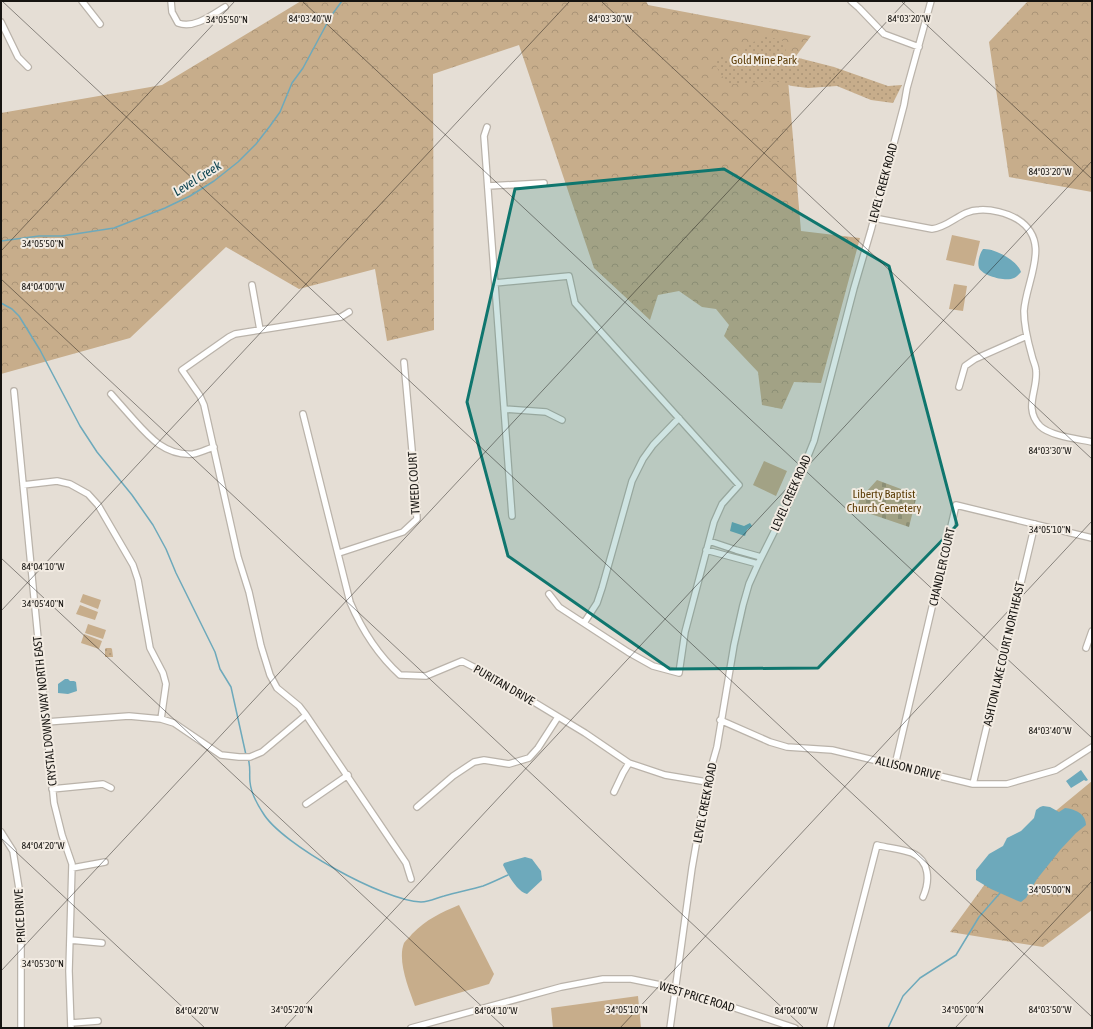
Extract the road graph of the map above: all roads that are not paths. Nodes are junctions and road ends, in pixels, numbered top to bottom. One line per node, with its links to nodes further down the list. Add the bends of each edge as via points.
1 (82, 1): 7 (street)
2 (170, 1): 5 (street, via 172,12 178,23 183,25 207,18)
3 (851, 1): 8 (street, via 884,34)
4 (931, 1): 8 (street, LEVEL CREEK ROAD)
5 (225, 7)
6 (1, 22): 9 (street, via 18,57)
7 (100, 24)
8 (919, 47): 13 (street, LEVEL CREEK ROAD)
9 (28, 67)
10 (487, 127): 12 (street, via 484,136)
11 (544, 183): 12 (street)
12 (488, 186): 14 (street)
13 (874, 218): 18 (street, via 932,229 978,210 1001,213 1021,222 1032,236 1036,252 1024,311); 36 (street, LEVEL CREEK ROAD, via 814,441 791,498)
14 (495, 283): 23 (street); 25 (street, via 569,276 576,303)
15 (252, 285): 17 (street)
16 (349, 312): 17 (street, via 340,317)
17 (260, 330): 28 (street, via 229,337 182,370 202,400)
18 (1027, 336): 20 (street, via 974,359 965,366); 27 (street, via 1036,371 1031,403 1034,416 1041,427 1052,433)
19 (404, 362): 35 (street, TWEED COURT, via 417,519 403,532)
20 (959, 387)
21 (14, 391): 29 (street, CRYSTAL DOWNS WAY NORTH EAST)
22 (111, 394): 28 (street, via 154,442 171,452 194,454)
23 (504, 409): 26 (street, via 546,412); 30 (street)
24 (303, 414): 35 (street, PURITAN DRIVE)
25 (679, 418): 33 (street, via 739,485 722,504); 39 (street, via 643,459 632,481 597,603)
26 (562, 420)
27 (1092, 442)
28 (214, 447): 42 (street, via 260,646 277,688)
29 (23, 486): 44 (street, via 57,481 70,484 88,494 98,505 133,565 138,580 150,648 166,684); 46 (street, CRYSTAL DOWNS WAY NORTH EAST)
30 (512, 516)
31 (1034, 524): 32 (street, CHANDLER COURT); 49 (street, CHANDLER COURT, via 956,505); 52 (street, ASHTON LAKE COURT NORTHEAST)
32 (1092, 538)
33 (708, 541): 34 (street); 36 (street)
34 (706, 550): 37 (street); 39 (street, via 685,632 679,673 653,666)
35 (339, 552): 43 (street, PURITAN DRIVE, via 350,602 358,621 386,662 400,675 426,676 462,661)
36 (761, 557): 37 (street, LEVEL CREEK ROAD)
37 (758, 564): 45 (street, LEVEL CREEK ROAD, via 743,605)
38 (549, 594): 39 (street, via 560,607)
39 (584, 623)
40 (1092, 631): 41 (street)
41 (1086, 648)
42 (306, 715): 44 (street, via 262,752 250,757 221,755 174,723); 50 (street)
43 (558, 717): 48 (street, PURITAN DRIVE); 57 (street, via 529,758 509,764 484,760 474,762)
44 (161, 719): 46 (street, via 129,716)
45 (720, 720): 49 (street, ALLISON DRIVE, via 787,747 832,750); 51 (street, LEVEL CREEK ROAD, via 717,747)
46 (46, 722): 54 (street, CRYSTAL DOWNS WAY NORTH EAST)
47 (1092, 747): 52 (street, ALLISON DRIVE, via 1056,770 1007,784)
48 (629, 763): 51 (street, PURITAN DRIVE, via 665,775); 55 (street)
49 (895, 765): 52 (street, ALLISON DRIVE)
50 (348, 775): 56 (street); 61 (street, via 406,863)
51 (707, 782): 65 (street, LEVEL CREEK ROAD)
52 (973, 784)
53 (111, 788): 54 (street, via 103,784)
54 (52, 789): 60 (street, CRYSTAL DOWNS WAY NORTH EAST)
55 (614, 792)
56 (306, 804)
57 (417, 807)
58 (1, 832): 68 (street, PRICE DRIVE, via 14,851 21,901)
59 (105, 862): 60 (street)
60 (72, 868): 63 (street, CRYSTAL DOWNS WAY NORTH EAST)
61 (411, 879)
62 (923, 897): 72 (street, via 928,874 918,857 877,845)
63 (70, 940): 64 (street); 67 (street, CRYSTAL DOWNS WAY NORTH EAST)
64 (102, 943)
65 (675, 988): 69 (street, WEST PRICE ROAD, via 631,979 603,979 561,987); 70 (street, LEVEL CREEK ROAD); 71 (street, WEST PRICE ROAD)
66 (98, 1021): 67 (street)
67 (71, 1025)
68 (21, 1028)
69 (412, 1028)
70 (670, 1028)
71 (795, 1028)
72 (830, 1028)

